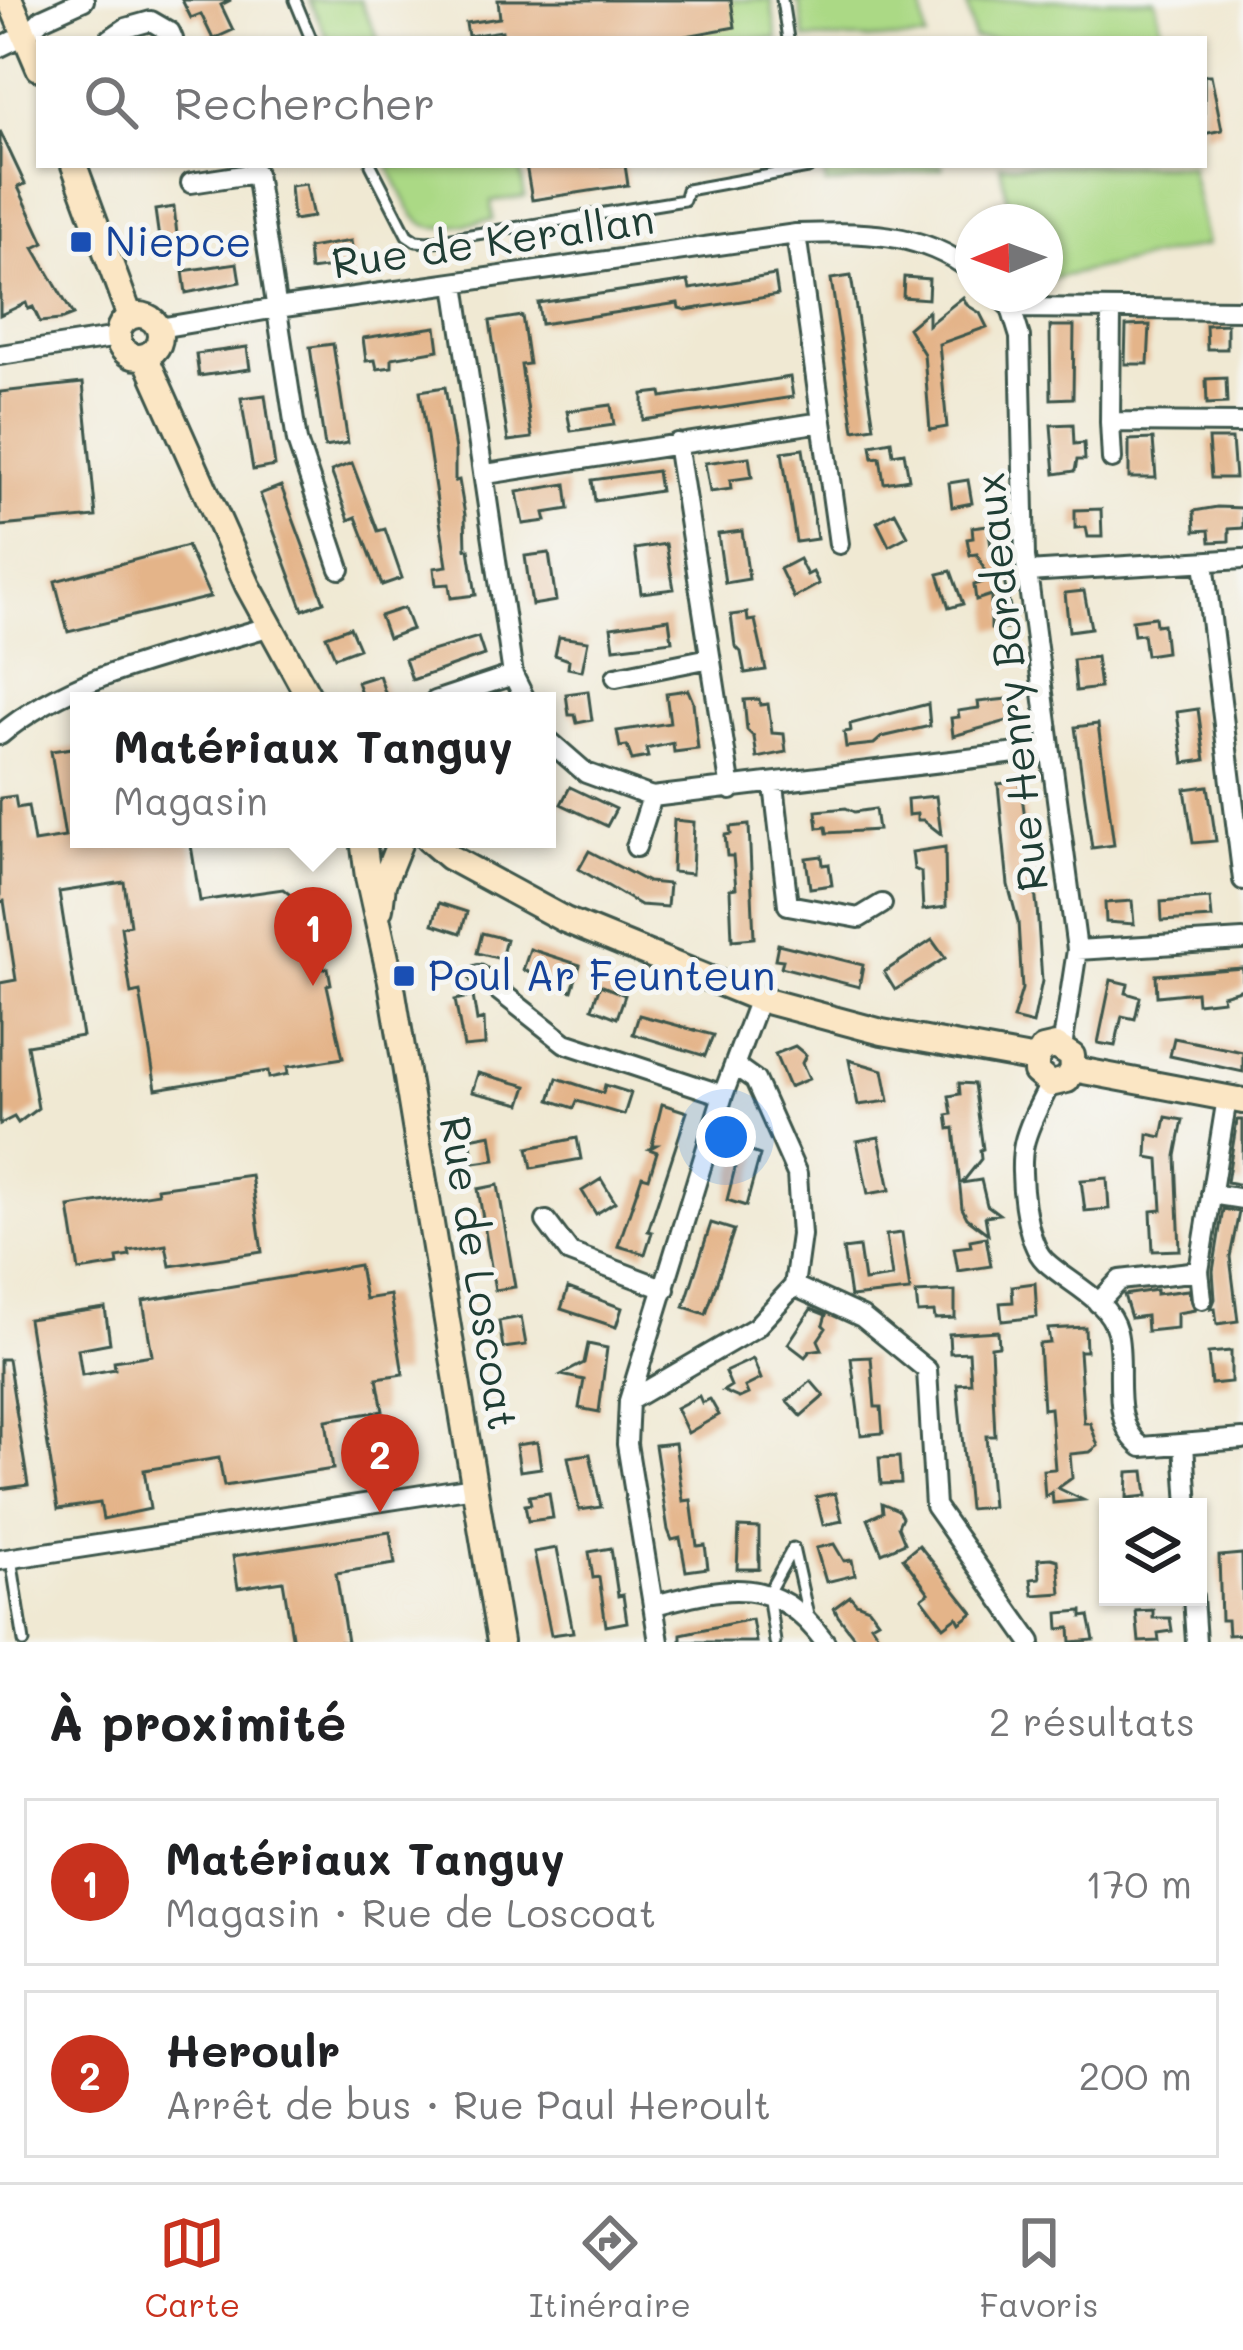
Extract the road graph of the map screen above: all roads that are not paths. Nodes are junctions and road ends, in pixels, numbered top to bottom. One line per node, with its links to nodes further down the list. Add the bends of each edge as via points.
1 (10, 0): 5 (main road)
2 (84, 0): 5 (street)
3 (295, 0): 8 (lane)
4 (782, 0): 9 (lane)
5 (27, 34): 10 (street); 11 (main road)
6 (114, 36): 7 (street, via 151,21)
7 (172, 36)
8 (310, 36)
9 (788, 36)
10 (0, 47)
11 (36, 60)
12 (75, 168): 24 (main road)
13 (373, 168): 14 (lane, via 407,235 428,242 684,200 687,190)
14 (798, 168)
15 (191, 183): 20 (street, via 256,173)
16 (796, 234): 17 (street, Rue de Kerallan, via 877,232); 18 (street, Rue de Kerallan); 28 (street)
17 (955, 259)
18 (455, 284): 20 (street, Rue de Kerallan); 33 (street)
19 (1063, 306): 21 (street)
20 (277, 308): 25 (street, Rue de Kerallan); 37 (street, via 296,441)
21 (1111, 310): 22 (street); 29 (street)
22 (1243, 310)
23 (1009, 312): 38 (street, Rue Henry Bordeaux, via 1020,337)
24 (124, 327): 25 (main road, via 147,316); 26 (street); 27 (main road, via 127,353)
25 (159, 328): 27 (main road, via 158,345)
26 (0, 355)
27 (145, 356): 39 (main road)
28 (822, 422): 31 (street); 34 (street)
29 (1110, 422): 30 (street); 32 (street)
30 (1243, 423)
31 (677, 443): 33 (street); 40 (street)
32 (1112, 459)
33 (486, 474): 41 (street)
34 (839, 544)
35 (1243, 560): 36 (street)
36 (1204, 562): 38 (street); 57 (street)
37 (340, 569)
38 (1027, 572): 49 (street, Rue Henry Bordeaux)
39 (268, 626): 43 (main road); 46 (street)
40 (710, 658): 42 (street); 51 (street)
41 (513, 675): 44 (street); 45 (street)
42 (616, 677)
43 (305, 692)
44 (462, 692)
45 (522, 692)
46 (9, 716): 47 (street)
47 (0, 735)
48 (556, 747): 52 (street, via 586,773)
49 (1050, 749): 50 (street); 61 (street, Rue Henry Bordeaux)
50 (774, 785): 51 (street); 58 (street, via 788,905 859,918)
51 (731, 790): 52 (street)
52 (652, 797): 56 (street)
53 (364, 848): 59 (main road, Rue de Loscoat)
54 (397, 848): 59 (main road, Rue de Loscoat)
55 (438, 848): 63 (main road, via 565,920)
56 (636, 848)
57 (1243, 880)
58 (882, 904)
59 (379, 917): 81 (main road, Rue de Loscoat)
60 (1243, 940): 61 (street)
61 (1077, 950): 64 (street, Rue Henry Bordeaux)
62 (479, 975): 68 (street, via 565,1042)
63 (759, 999): 65 (main road); 66 (street)
64 (1068, 1058): 65 (main road, via 1049,1047); 67 (main road, via 1062,1083); 69 (main road)
65 (1036, 1060): 67 (main road, via 1036,1072)
66 (734, 1066): 68 (street); 74 (street, via 754,1079 797,1174)
67 (1050, 1084): 77 (street, via 1023,1150 1031,1238 1045,1262)
68 (723, 1095): 75 (street)
69 (1235, 1100): 70 (street)
70 (1211, 1194): 71 (street); 73 (street)
71 (1243, 1199)
72 (546, 1221): 75 (street, via 569,1253)
73 (1199, 1271): 76 (street); 77 (street, via 1120,1280)
74 (794, 1286): 78 (street, via 756,1327); 95 (street, via 862,1317 927,1370 935,1506)
75 (665, 1289): 78 (street)
76 (1202, 1299)
77 (1098, 1303): 80 (street, via 1117,1331 1131,1438 1142,1447)
78 (629, 1401): 87 (street, via 627,1444)
79 (1243, 1439): 80 (street)
80 (1184, 1444): 82 (street)
81 (474, 1486): 83 (street); 91 (main road, Rue de Loscoat)
82 (1187, 1498)
83 (5, 1559): 85 (lane)
84 (768, 1593): 87 (street, via 715,1589); 89 (street); 89 (lane, via 793,1548); 93 (lane)
85 (16, 1594): 86 (lane); 90 (lane)
86 (0, 1596)
87 (654, 1605): 92 (street)
88 (1194, 1606): 96 (street)
89 (809, 1620): 94 (street)
90 (24, 1642)
91 (500, 1642)
92 (659, 1642)
93 (775, 1642)
94 (825, 1642)
95 (1031, 1642)
96 (1196, 1642)

